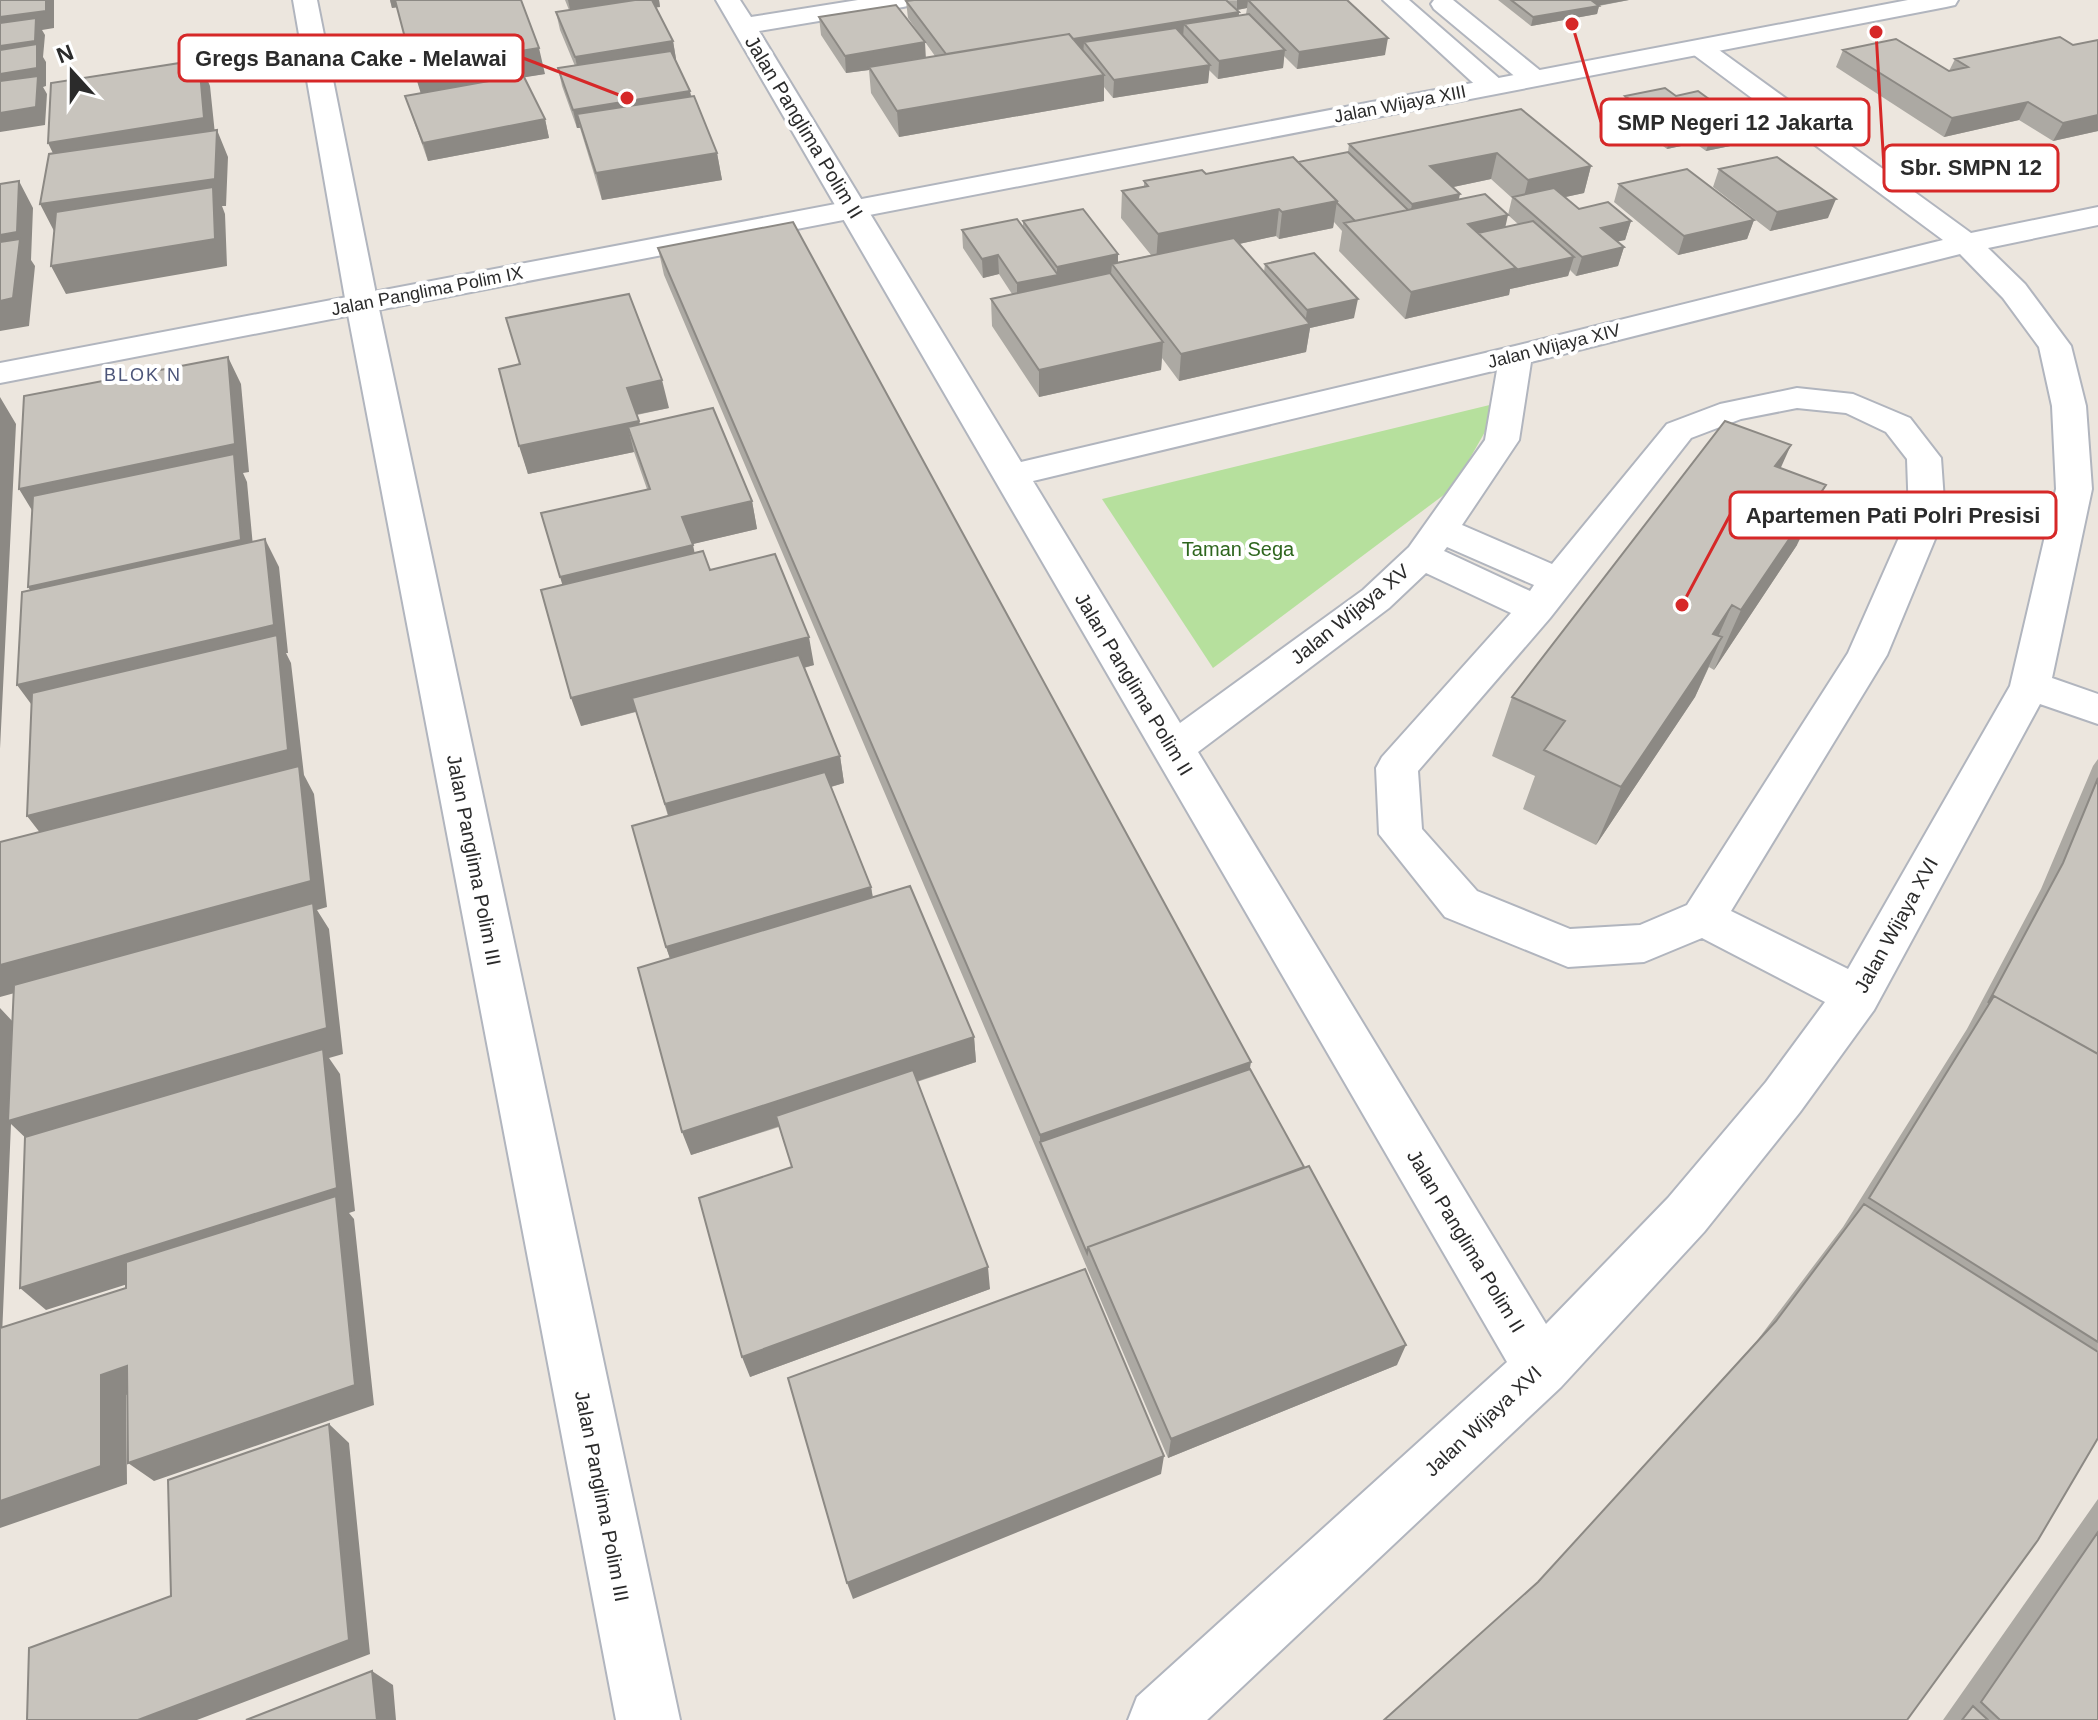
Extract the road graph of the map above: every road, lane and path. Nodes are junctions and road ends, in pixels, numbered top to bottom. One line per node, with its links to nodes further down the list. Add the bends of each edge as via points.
1 (305, 0): 14 (street, Jalan Panglima Polim III)
2 (728, 0): 7 (street, Jalan Panglima Polim II)
3 (903, 0): 7 (street)
4 (1395, 0): 10 (street)
5 (1438, 0): 9 (street)
6 (1946, 0): 8 (street, Jalan Wijaya XIII)
7 (744, 26): 11 (street, Jalan Panglima Polim II)
8 (1699, 47): 9 (street, Jalan Wijaya XIII); 13 (street, Jalan Wijaya XVI)
9 (1533, 78): 10 (street, Jalan Wijaya XIII)
10 (1492, 86): 11 (street, Jalan Wijaya XIII)
11 (854, 207): 14 (street, Jalan Panglima Polim IX); 17 (street, Jalan Panglima Polim II)
12 (2098, 216): 13 (street, Jalan Wijaya XIV)
13 (1966, 243): 15 (street, Jalan Wijaya XIV); 20 (street, Jalan Wijaya XVI, via 2014,291 2055,346 2069,406 2074,489)
14 (362, 304): 16 (street, Jalan Panglima Polim IX); 26 (street, Jalan Panglima Polim III)
15 (1516, 356): 17 (street, Jalan Wijaya XIV); 18 (street, Jalan Wijaya XV, via 1502,440)
16 (0, 373)
17 (1010, 475): 22 (street, Jalan Panglima Polim II)
18 (1431, 543): 19 (street); 22 (street, Jalan Wijaya XV, via 1376,599)
19 (1547, 595): 23 (street, via 1397,768 1401,834 1461,904 1568,948 1644,943); 23 (street, via 1679,431 1732,411 1797,398 1853,404 1898,425 1924,458 1927,515 1867,655)
20 (2030, 686): 21 (street); 24 (street, Jalan Wijaya XVI)
21 (2098, 709)
22 (1173, 749): 25 (street, Jalan Panglima Polim II)
23 (1703, 918): 24 (street)
24 (1857, 996): 25 (street, Jalan Wijaya XVI, via 1686,1215)
25 (1541, 1368): 27 (street, Jalan Wijaya XVI)
26 (648, 1720)
27 (1160, 1720)

